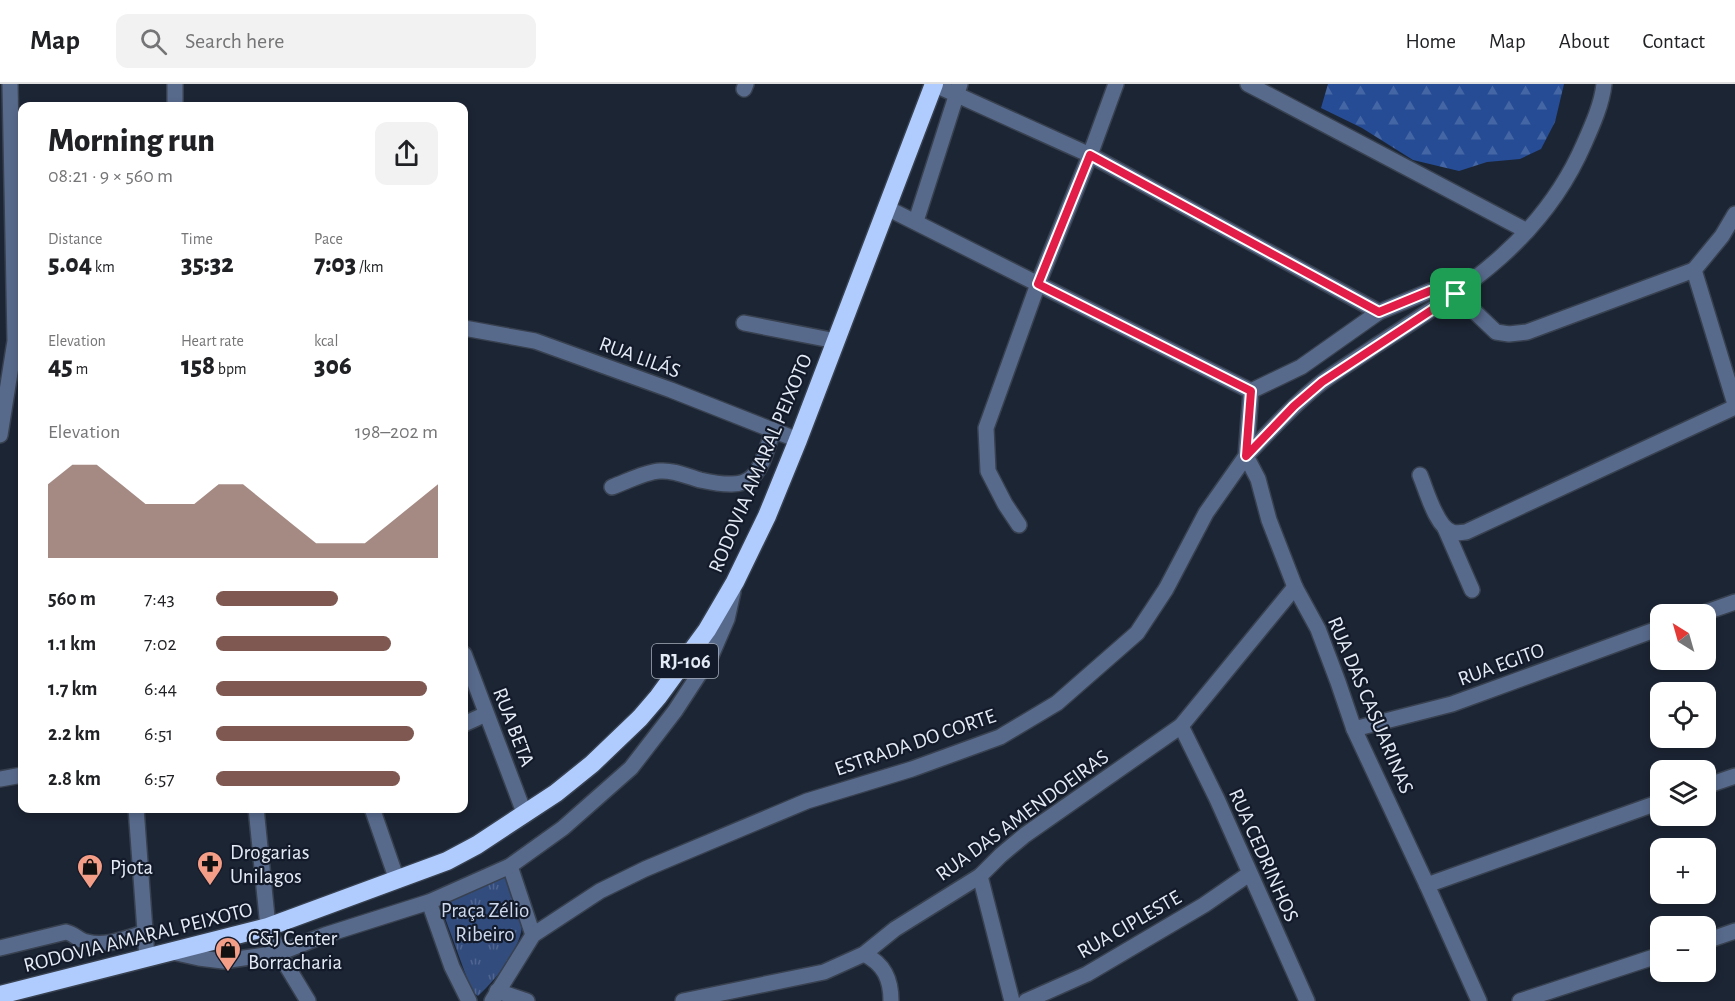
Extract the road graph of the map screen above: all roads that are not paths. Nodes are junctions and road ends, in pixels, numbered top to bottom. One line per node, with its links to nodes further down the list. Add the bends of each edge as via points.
1 (10, 84): 9 (street)
2 (175, 84): 8 (street)
3 (934, 84): 7 (street); 11 (highway, RODOVIA AMARAL PEIXOTO / RJ-106)
4 (1116, 84): 10 (street)
5 (1248, 84): 14 (street)
6 (1604, 84): 14 (street, ESTRADA DO CORTE, via 1577,159 1551,203)
7 (958, 90): 10 (street); 13 (street)
8 (175, 102)
9 (12, 152): 19 (street)
10 (1090, 155): 16 (street); 18 (street)
11 (887, 208): 13 (street); 22 (highway, RODOVIA AMARAL PEIXOTO / RJ-106)
12 (1735, 214): 15 (street)
13 (916, 222): 16 (street)
14 (1527, 231): 17 (street, ESTRADA DO CORTE, via 1501,259)
15 (1694, 270): 17 (street, via 1527,332 1509,334 1496,332); 25 (street)
16 (1038, 284): 24 (street); 32 (street, via 986,428 988,471)
17 (1456, 294): 18 (street, via 1430,291); 29 (street, ESTRADA DO CORTE, via 1322,382)
18 (1379, 312): 24 (street, via 1301,367)
19 (18, 315)
20 (744, 323): 22 (street)
21 (468, 328): 26 (street, RUA LILÁS, via 535,341)
22 (836, 341): 28 (highway, RODOVIA AMARAL PEIXOTO / RJ-106)
23 (18, 347): 27 (street)
24 (1251, 391): 29 (street)
25 (1735, 406): 33 (street, via 1466,532)
26 (773, 430): 28 (street, RUA LILÁS); 31 (street, via 758,472 743,483 657,471)
27 (0, 435)
28 (798, 440): 34 (highway, RODOVIA AMARAL PEIXOTO / RJ-106)
29 (1246, 456): 35 (street, RUA DAS CASUARINAS, via 1258,479); 63 (street, ESTRADA DO CORTE, via 1206,513 1166,589 1137,633 1057,703 1000,737 807,801 645,869 600,891)
30 (1420, 475): 33 (street)
31 (612, 487)
32 (1019, 525)
33 (1445, 528): 36 (street)
34 (735, 582): 53 (highway, RODOVIA AMARAL PEIXOTO / RJ-106, via 658,698 592,764); 54 (street, via 727,620 711,656 631,768 563,828)
35 (1295, 587): 43 (street, RUA DAS AMENDOEIRAS); 44 (street, RUA DAS CASUARINAS, via 1317,629)
36 (1472, 590)
37 (1735, 602): 38 (street)
38 (1716, 609)
39 (1650, 632): 44 (street, RUA EGITO, via 1452,704)
40 (468, 665): 41 (street, RUA BETA)
41 (486, 714): 42 (street); 53 (street, RUA BETA)
42 (468, 722)
43 (1181, 726): 55 (street, RUA CEDRINHOS); 56 (street, RUA DAS AMENDOEIRAS, via 1025,835)
44 (1353, 729): 58 (street, RUA DAS CASUARINAS)
45 (1735, 776): 48 (street)
46 (18, 777): 47 (street)
47 (0, 779)
48 (1716, 783)
49 (1650, 806): 58 (street)
50 (136, 813): 62 (street)
51 (257, 813): 60 (street)
52 (374, 813): 57 (street)
53 (525, 815): 57 (highway, RODOVIA AMARAL PEIXOTO / RJ-106, via 447,861)
54 (510, 866): 59 (street); 63 (street)
55 (1249, 874): 79 (street, RUA CIPLESTE, via 1097,968); 80 (street, RUA CEDRINHOS)
56 (980, 876): 68 (street, RUA DAS AMENDOEIRAS, via 902,924); 78 (street)
57 (398, 880): 60 (highway, RODOVIA AMARAL PEIXOTO / RJ-106)
58 (1427, 885): 81 (street, RUA DAS CASUARINAS)
59 (429, 902): 67 (street); 74 (street)
60 (268, 927): 66 (highway, RODOVIA AMARAL PEIXOTO / RJ-106); 67 (street)
61 (1735, 931): 64 (street)
62 (144, 933): 65 (street, via 107,944 86,942 66,932); 69 (street)
63 (533, 935): 72 (street, ESTRADA DO CORTE)
64 (1716, 938)
65 (0, 948)
66 (172, 952): 67 (street, via 223,961); 69 (highway, RODOVIA AMARAL PEIXOTO / RJ-106)
67 (279, 952): 73 (street)
68 (864, 954): 76 (street, RUA DAS AMENDOEIRAS, via 824,972); 77 (street, via 885,971)
69 (147, 958): 71 (highway, RODOVIA AMARAL PEIXOTO / RJ-106)
70 (1650, 958): 82 (street)
71 (0, 995)
72 (494, 996): 75 (street)
73 (308, 1001)
74 (469, 1001)
75 (527, 1001)
76 (683, 1001)
77 (891, 1001)
78 (1012, 1001)
79 (1026, 1001)
80 (1307, 1001)
81 (1479, 1001)
82 (1520, 1001)

